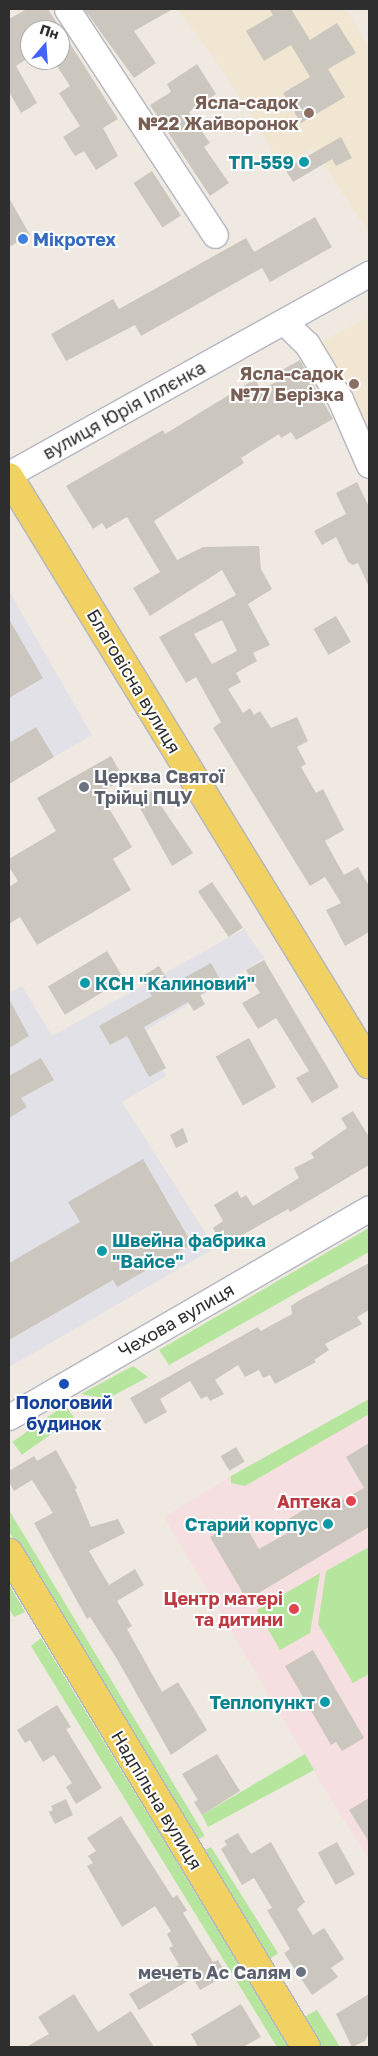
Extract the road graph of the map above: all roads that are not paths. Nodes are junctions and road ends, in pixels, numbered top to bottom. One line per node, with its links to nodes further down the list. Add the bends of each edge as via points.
1 (67, 9): 2 (street)
2 (215, 235)
3 (369, 274): 4 (street, вулиця Юрія Іллєнка)
4 (284, 322): 5 (street, via 307,344 331,384); 6 (street, вулиця Юрія Іллєнка)
5 (369, 465)
6 (9, 475): 7 (main road, Благовісна вулиця)
7 (369, 1064)
8 (369, 1208): 9 (street, Чехова вулиця)
9 (9, 1417)
10 (9, 1553): 11 (main road, Надпільна вулиця)
11 (306, 2047)

